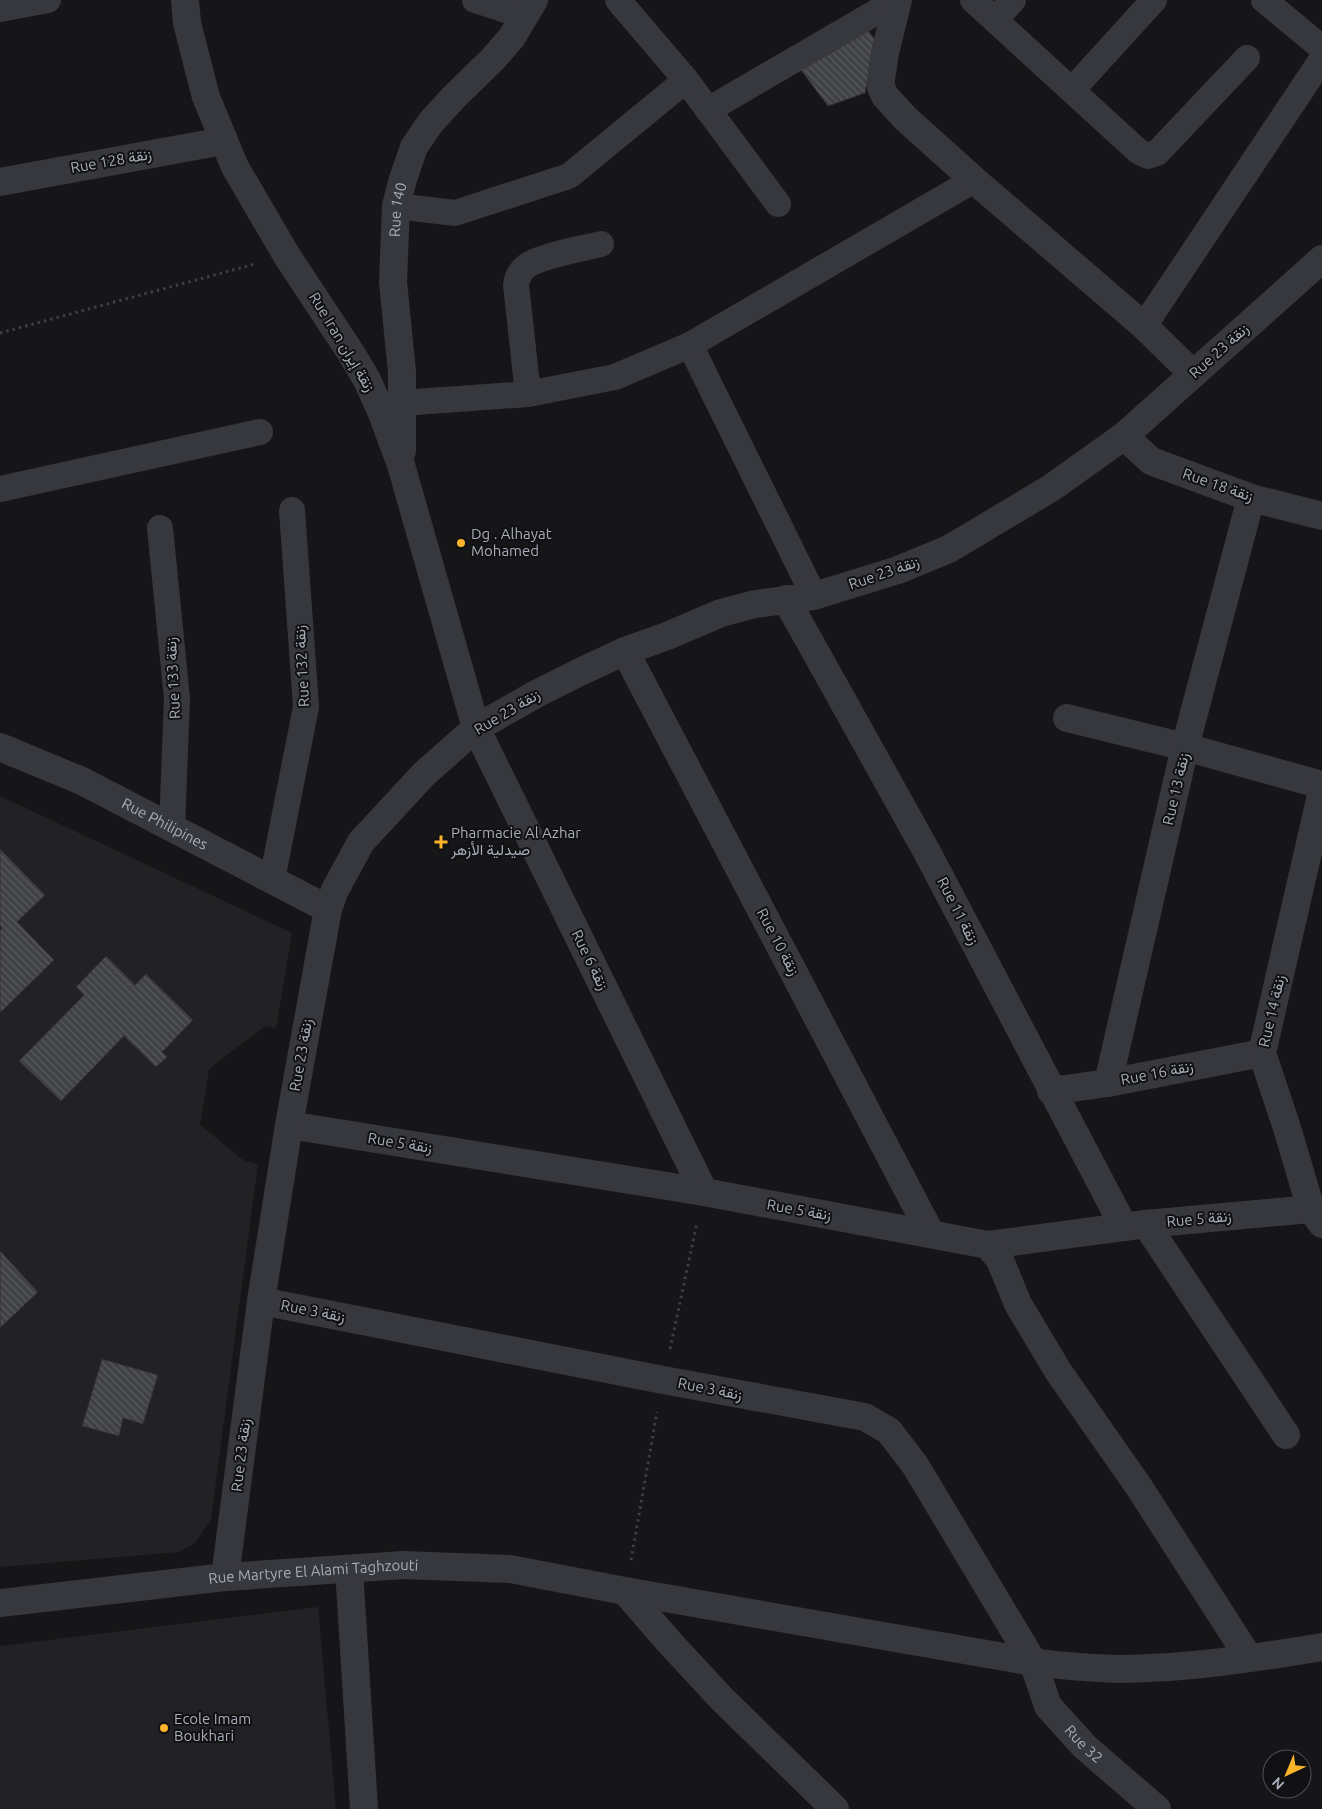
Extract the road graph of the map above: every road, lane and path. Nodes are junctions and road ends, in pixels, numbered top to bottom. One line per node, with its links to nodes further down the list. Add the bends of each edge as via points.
1 (48, 0): 11 (street)
2 (185, 0): 19 (street, Rue Iran زنقة إيران, via 195,60)
3 (475, 0): 10 (street)
4 (618, 0): 16 (street)
5 (897, 0): 18 (street); 20 (street, via 881,87 900,113)
6 (973, 0): 12 (street)
7 (1013, 0): 12 (street)
8 (1154, 0): 17 (street)
9 (1264, 0): 13 (street)
10 (529, 8): 23 (street, Rue 140, via 494,59 454,96 414,147)
11 (0, 9)
12 (995, 20): 17 (street)
13 (1322, 48)
14 (1247, 58): 17 (street, via 1151,156 1138,151)
15 (1322, 59): 27 (street)
16 (686, 80): 18 (street); 23 (street, via 569,176 455,213)
17 (1072, 90)
18 (708, 110): 22 (street)
19 (223, 141): 21 (street, Rue 128 زنقة); 25 (street, Rue Iran زنقة إيران, via 239,175)
20 (974, 180): 27 (street); 29 (street)
21 (0, 182)
22 (778, 204)
23 (396, 206): 32 (street, Rue 140, via 393,282)
24 (601, 244): 31 (street, via 540,260 528,265 517,278)
25 (287, 256): 28 (path); 35 (street, Rue Iran زنقة إيران, via 367,380)
26 (1322, 259): 30 (street, Rue 23 زنقة)
27 (1144, 326): 30 (street)
28 (0, 333)
29 (690, 345): 31 (street, via 615,377); 41 (street)
30 (1194, 374): 34 (street, Rue 23 زنقة)
31 (528, 394): 32 (street)
32 (402, 403): 35 (street, Rue 140)
33 (260, 432): 36 (street)
34 (1124, 436): 37 (street, Rue 18 زنقة, via 1151,461); 41 (street, Rue 23 زنقة, via 1051,488 949,549 898,570)
35 (401, 464): 45 (street, Rue Iran زنقة إيران)
36 (0, 489)
37 (1251, 498): 39 (street, Rue 18 زنقة); 46 (street, Rue 13 زنقة)
38 (292, 510): 51 (street, Rue 132 زنقة, via 306,707)
39 (1322, 516)
40 (160, 528): 50 (street, Rue 133 زنقة, via 177,699)
41 (814, 596): 42 (street, Rue 23 زنقة)
42 (786, 599): 43 (street, Rue 23 زنقة, via 721,613); 55 (street, Rue 11 زنقة, via 927,852)
43 (625, 651): 45 (street, Rue 23 زنقة, via 538,693); 60 (street, Rue 10 زنقة)
44 (1067, 718): 46 (street)
45 (476, 728): 52 (street, Rue 23 زنقة, via 424,774 361,842 334,890); 57 (street, Rue 6 زنقة)
46 (1185, 746): 48 (street); 54 (street, Rue 13 زنقة)
47 (0, 747): 50 (street, Rue Philipines, via 82,781)
48 (1322, 785)
49 (1322, 791): 53 (street, Rue 14 زنقة)
50 (172, 828): 51 (street, Rue Philipines)
51 (272, 880): 52 (street, Rue Philipines)
52 (328, 909): 56 (street, Rue 23 زنقة)
53 (1262, 1053): 54 (street, Rue 16 زنقة); 58 (street, Rue 14 زنقة)
54 (1108, 1083): 55 (street, Rue 16 زنقة)
55 (1051, 1090): 59 (street, Rue 11 زنقة)
56 (288, 1126): 57 (street, Rue 5 زنقة); 62 (street, Rue 23 زنقة)
57 (704, 1192): 60 (street, Rue 5 زنقة)
58 (1318, 1211): 59 (street, Rue 5 زنقة)
59 (1135, 1226): 61 (street, Rue 5 زنقة); 63 (street, Rue 11 زنقة)
60 (930, 1234): 61 (street, Rue 5 زنقة)
61 (988, 1246): 69 (street, via 1000,1260 1018,1304 1058,1371 1139,1487)
62 (261, 1301): 65 (street, Rue 23 زنقة); 70 (street, Rue 3 زنقة, via 865,1417 889,1431 915,1465)
63 (1286, 1435)
64 (349, 1568): 65 (street, Rue Martyre El Alami Taghzouti); 66 (street, Rue Martyre El Alami Taghzouti, via 404,1565 510,1569); 71 (street)
65 (225, 1577): 67 (street, Rue Martyre El Alami Taghzouti)
66 (625, 1591): 70 (street, Rue Martyre El Alami Taghzouti); 72 (street, via 722,1699)
67 (0, 1603)
68 (1322, 1647): 69 (street, Rue Martyre El Alami Taghzouti)
69 (1249, 1658): 70 (street, Rue Martyre El Alami Taghzouti, via 1119,1669)
70 (1033, 1662): 73 (street, Rue 32, via 1048,1706 1085,1747)
71 (364, 1809)
72 (835, 1809)
73 (1157, 1809)

